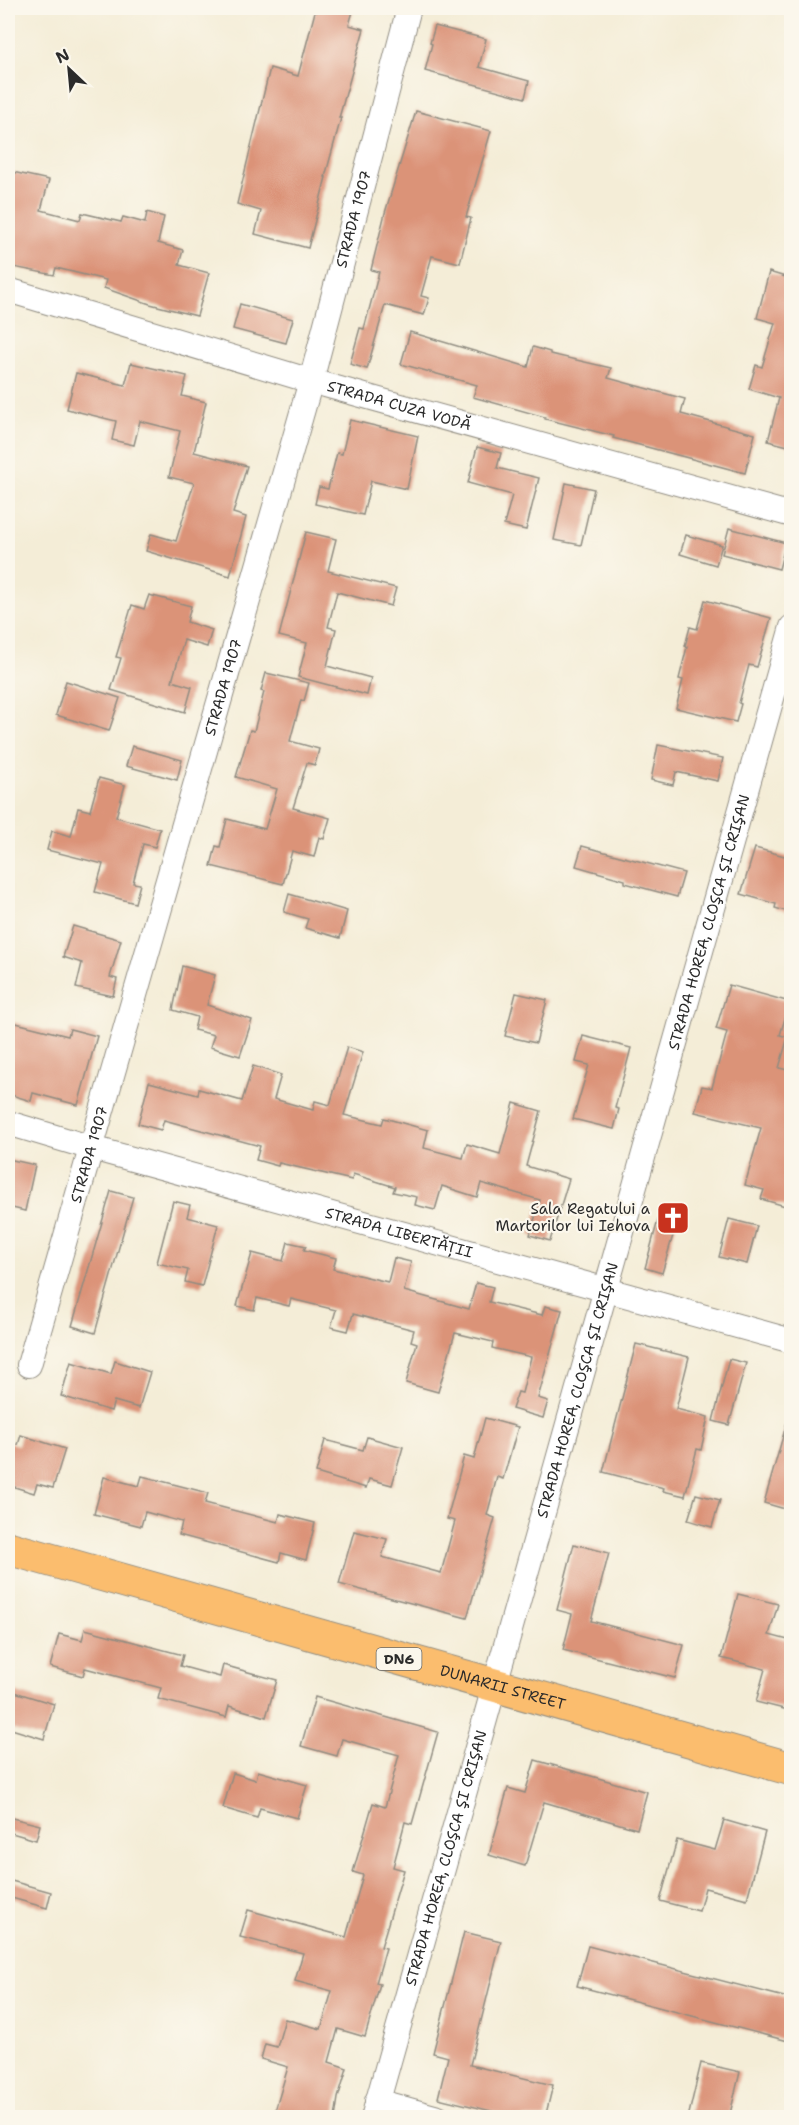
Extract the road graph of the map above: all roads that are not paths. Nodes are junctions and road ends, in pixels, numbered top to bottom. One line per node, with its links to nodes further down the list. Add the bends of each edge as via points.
1 (409, 8): 3 (street, STRADA 1907)
2 (8, 290): 3 (street, STRADA CUZA VODĂ)
3 (310, 381): 4 (street, STRADA CUZA VODĂ); 7 (street, STRADA 1907)
4 (792, 515)
5 (792, 627): 8 (street, STRADA HOREA, CLOŞCA ŞI CRIŞAN)
6 (8, 1123): 7 (street, STRADA LIBERTĂȚII)
7 (92, 1148): 8 (street, STRADA LIBERTĂȚII); 10 (street, STRADA 1907)
8 (607, 1288): 9 (street, STRADA LIBERTĂȚII); 12 (street, STRADA HOREA, CLOŞCA ŞI CRIŞAN)
9 (792, 1341)
10 (29, 1365)
11 (8, 1548): 12 (main road, DUNARII STREET / DN6)
12 (493, 1686): 13 (main road, DUNARII STREET / DN6); 14 (street, STRADA HOREA, CLOŞCA ŞI CRIŞAN)
13 (792, 1769)
14 (375, 2110): 15 (street)
15 (438, 2118)

